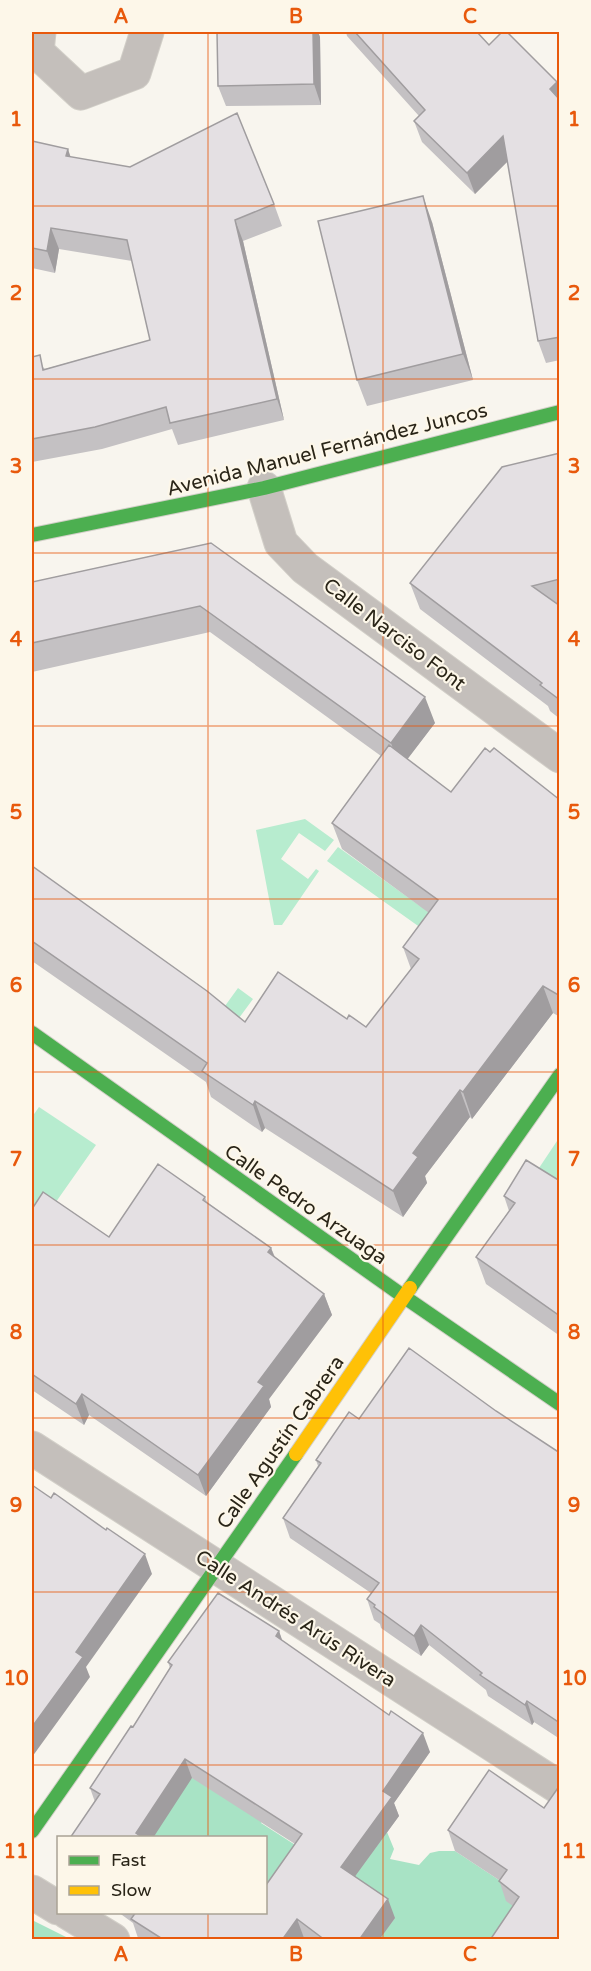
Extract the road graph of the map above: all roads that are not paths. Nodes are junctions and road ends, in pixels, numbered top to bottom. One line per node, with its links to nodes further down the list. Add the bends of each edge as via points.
1 (147, 32): 2 (street, via 134,73 81,93)
2 (38, 42)
3 (560, 412): 4 (street, Avenida Manuel Fernández Juncos)
4 (264, 488): 5 (street, Avenida Manuel Fernández Juncos); 6 (street, Calle Narciso Font, via 281,543 296,560)
5 (32, 535)
6 (560, 756)
7 (32, 1033): 9 (street, Calle Pedro Arzuaga)
8 (560, 1075): 9 (street, Calle Agustín Cabrera)
9 (403, 1296): 10 (street, Calle Pedro Arzuaga); 12 (street, Calle Agustín Cabrera)
10 (560, 1404)
11 (32, 1448): 12 (street, Calle Andrés Arús Rivera)
12 (216, 1566): 13 (street, Calle Andrés Arús Rivera); 14 (street, Calle Agustín Cabrera)
13 (560, 1788)
14 (32, 1831)
15 (32, 1892): 16 (street)
16 (57, 1907)
17 (70, 1914): 18 (street)
18 (113, 1940)

